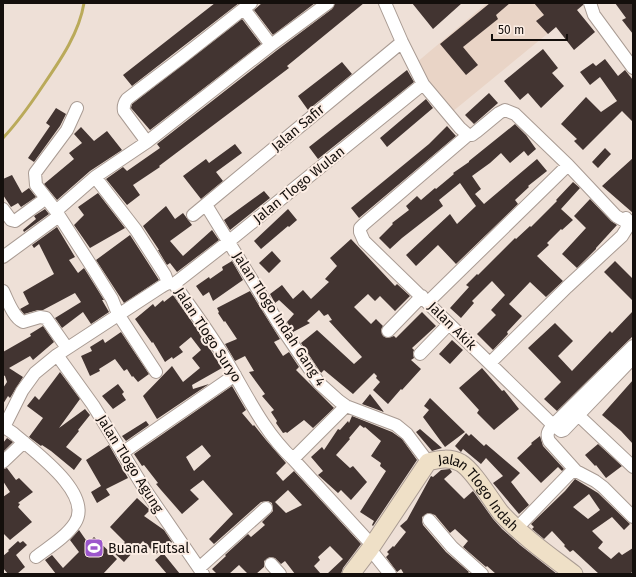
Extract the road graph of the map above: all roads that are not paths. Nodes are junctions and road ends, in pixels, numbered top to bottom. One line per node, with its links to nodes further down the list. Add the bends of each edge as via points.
1 (328, 3): 6 (street)
2 (385, 3): 5 (street)
3 (590, 3): 7 (street, via 594,15)
4 (247, 6): 6 (street); 11 (street, via 127,99 123,106 124,111)
5 (402, 42): 8 (street); 15 (street, Jalan Safir)
6 (271, 45): 11 (street)
7 (633, 68)
8 (423, 84): 10 (street); 20 (street, Jalan Tlogo Wulan)
9 (77, 108): 14 (street, via 67,130 36,173 36,185)
10 (468, 135): 12 (street, via 476,132 499,113 509,111); 24 (street, Jalan Akik, via 360,228 364,241)
11 (147, 142): 13 (street)
12 (568, 165): 19 (street, via 616,216); 24 (street)
13 (95, 177): 17 (street); 22 (street, via 136,230)
14 (45, 198): 16 (street, via 15,221 11,220); 17 (street)
15 (206, 205): 18 (street, Jalan Safir); 20 (street, Jalan Tlogo Indah Gang 4)
16 (3, 209)
17 (57, 213): 21 (street); 26 (street, via 112,299)
18 (193, 215)
19 (628, 219): 32 (street, via 627,228 622,236)
20 (228, 242): 22 (street, Jalan Tlogo Wulan); 36 (street, Jalan Tlogo Indah Gang 4, via 319,383)
21 (3, 257)
22 (171, 284): 26 (street, Jalan Tlogo Suryo); 35 (street, Jalan Tlogo Suryo, via 201,322)
23 (3, 291): 25 (street)
24 (425, 299): 27 (street, Jalan Akik); 28 (street)
25 (6, 306): 30 (street, Jalan Tlogo Agung, via 23,322 40,317 46,318)
26 (118, 314): 30 (street, Jalan Tlogo Suryo); 34 (street)
27 (449, 324): 31 (street); 32 (street, Jalan Akik)
28 (388, 331)
29 (633, 346): 38 (street)
30 (62, 352): 39 (street, Jalan Tlogo Suryo, via 31,377); 41 (street, Jalan Tlogo Agung)
31 (420, 354)
32 (490, 363): 38 (street, Jalan Akik)
33 (631, 364): 37 (street)
34 (156, 372)
35 (235, 375): 41 (street); 42 (street, Jalan Tlogo Suryo, via 263,423)
36 (346, 406): 42 (street); 44 (street, Jalan Tlogo Indah Gang 4, via 396,425 407,434)
37 (578, 415): 38 (street, via 564,430 561,431); 45 (street)
38 (553, 425): 46 (street, via 547,432 549,441)
39 (4, 427): 40 (street)
40 (24, 442): 43 (street); 52 (street, via 62,476 71,488 79,507 75,523)
41 (122, 453): 54 (street, Jalan Tlogo Agung)
42 (293, 459): 51 (street, Jalan Tlogo Suryo)
43 (3, 462)
44 (428, 462): 50 (street, Jalan Tlogo Indah, via 446,459 462,464); 51 (street, Jalan Tlogo Indah)
45 (633, 467)
46 (574, 469): 48 (street, via 595,480); 50 (street)
47 (266, 508): 54 (street)
48 (633, 517)
49 (429, 520): 58 (street, via 452,547)
50 (517, 528): 59 (street, Jalan Tlogo Indah)
51 (371, 547): 56 (street, Jalan Tlogo Indah); 57 (street, Jalan Tlogo Suryo)
52 (36, 558)
53 (271, 564): 55 (street)
54 (201, 571)
55 (280, 574)
56 (351, 574)
57 (390, 574)
58 (482, 574)
59 (574, 574)

